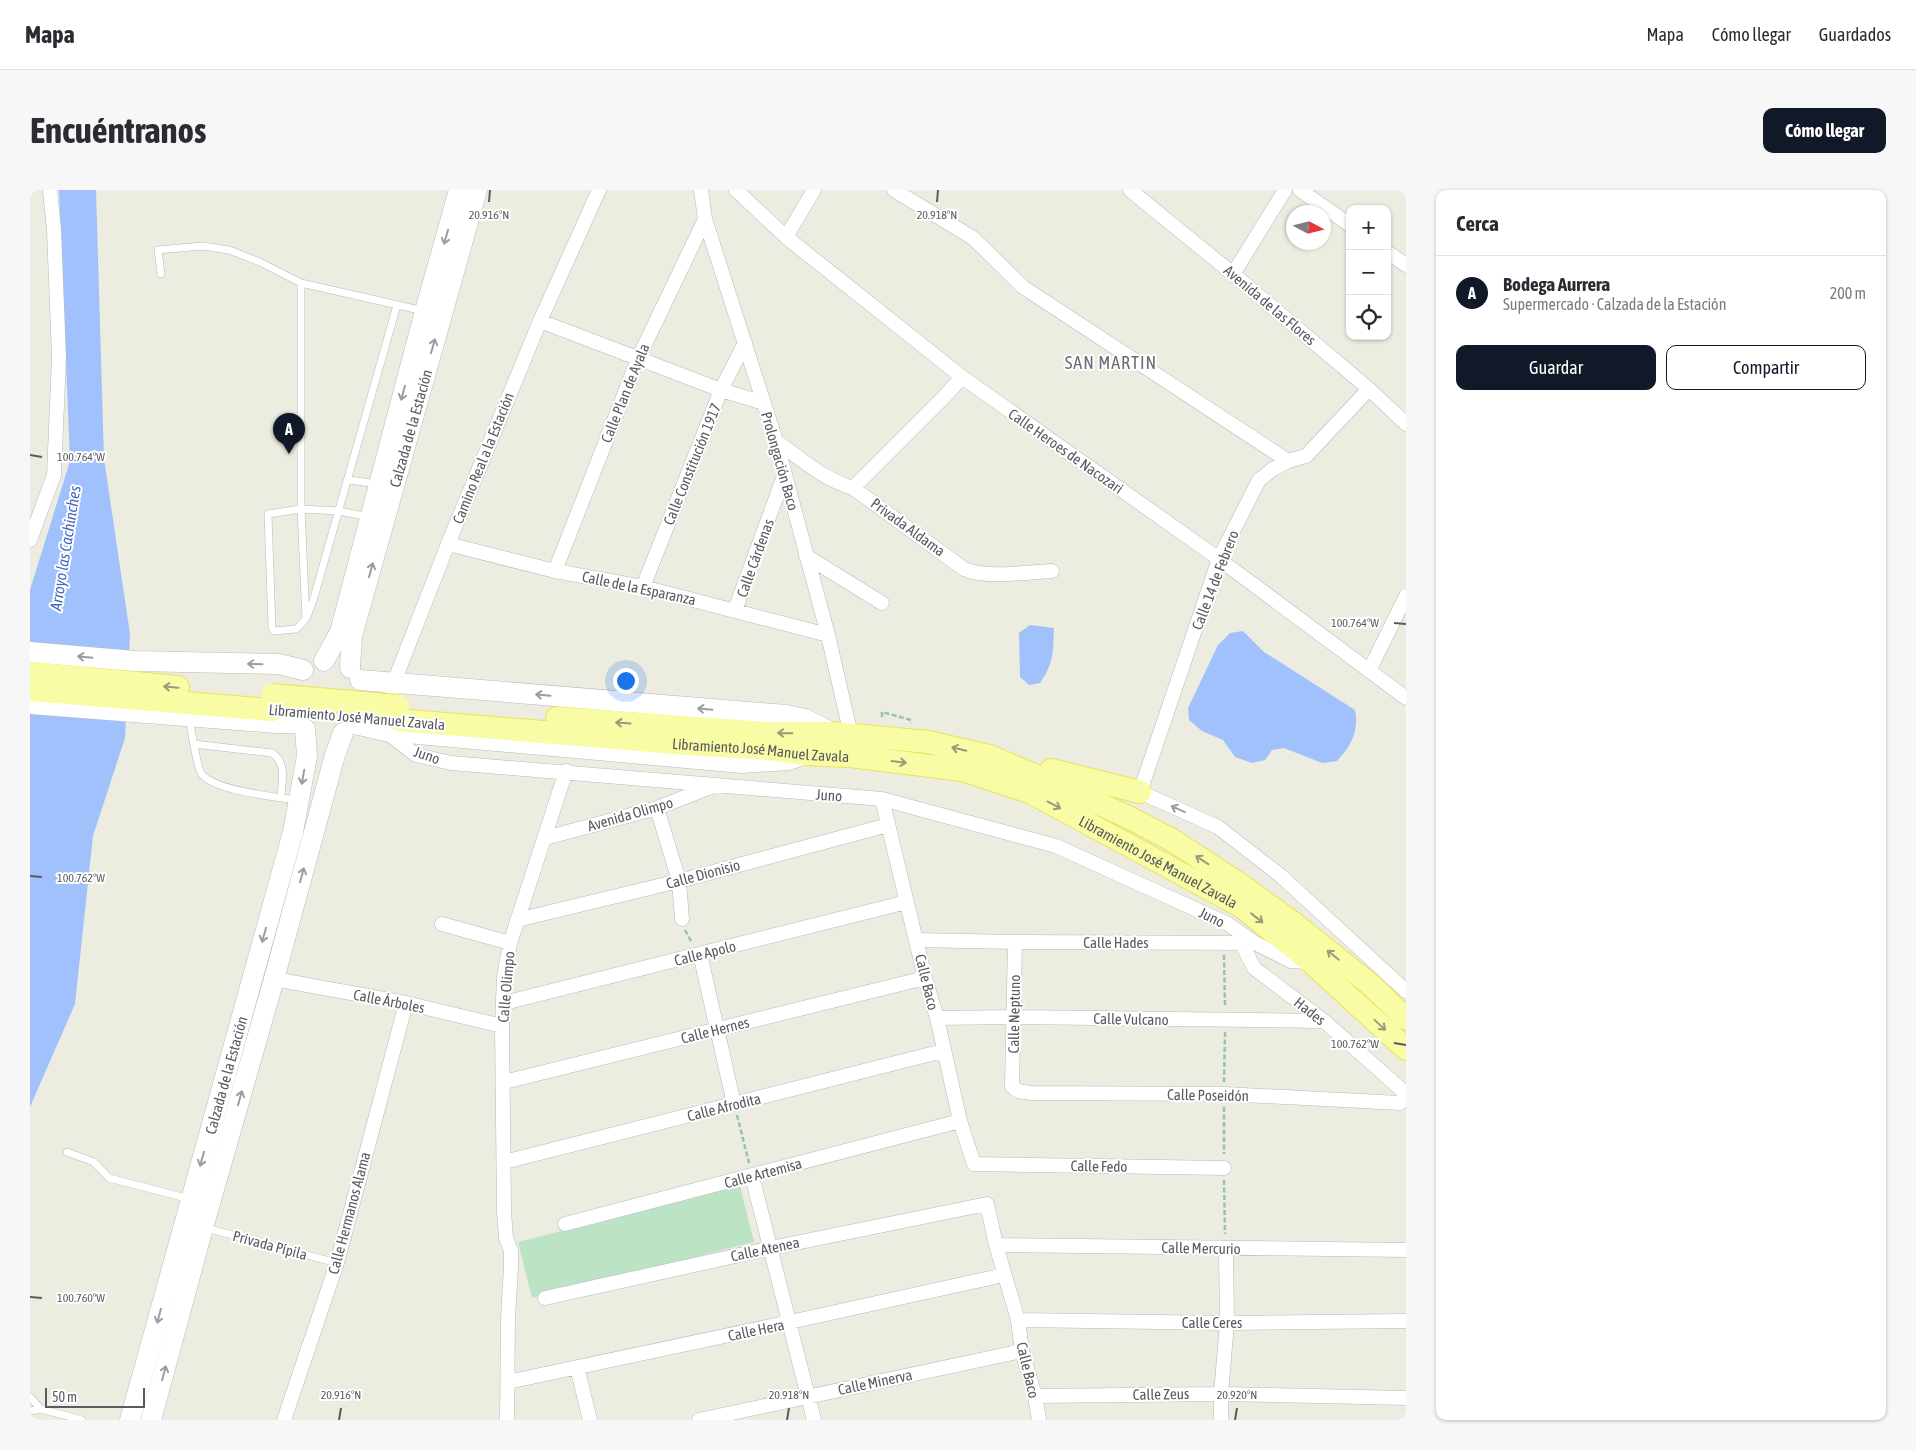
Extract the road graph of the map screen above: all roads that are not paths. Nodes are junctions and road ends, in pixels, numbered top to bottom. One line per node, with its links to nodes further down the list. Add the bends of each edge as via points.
1 (50, 190): 39 (street, via 59,357 54,475)
2 (459, 190): 21 (main road, Calzada de la Estación, one-way to 21)
3 (477, 190): 21 (main road, Calzada de la Estación)
4 (599, 190): 22 (street, Camino Real a la Estación)
5 (701, 190): 12 (street, Prolongación Baco)
6 (736, 190): 14 (street, Calle Heroes de Nacozari)
7 (814, 190): 14 (street)
8 (894, 190): 31 (street, via 973,238 1023,287)
9 (1131, 190): 18 (street, Avenida de las Flores)
10 (1285, 190): 18 (street)
11 (1300, 190): 13 (street)
12 (705, 219): 23 (street, Prolongación Baco); 24 (street, Calle Plan de Ayala)
13 (1346, 222)
14 (786, 237): 25 (street, Calle Heroes de Nacozari)
15 (1391, 255): 16 (street)
16 (1406, 265)
17 (161, 274): 19 (lane, via 158,250 202,246 229,250)
18 (1233, 274): 26 (street, Avenida de las Flores)
19 (301, 283): 20 (lane); 36 (lane)
20 (397, 305): 21 (lane); 33 (lane)
21 (433, 314): 34 (main road, Calzada de la Estación, one-way to 34); 56 (main road, Calzada de la Estación, one-way to 21, via 352,636)
22 (540, 321): 24 (street); 40 (street, Camino Real a la Estación)
23 (745, 343): 27 (street, Calle Constitución 1917); 28 (street, Prolongación Baco)
24 (638, 359): 27 (street); 43 (street, Calle Plan de Ayala)
25 (962, 377): 35 (street); 42 (street, Calle Heroes de Nacozari)
26 (1369, 389): 29 (street, Avenida de las Flores); 31 (street, Calle 14 de Febrero, via 1306,456)
27 (721, 390): 28 (street); 45 (street, Calle Constitución 1917)
28 (764, 403): 30 (street, Prolongación Baco)
29 (1406, 424)
30 (776, 441): 32 (street, Prolongación Baco); 35 (street, Privada Aldama, via 818,472)
31 (1288, 462): 42 (street, Calle 14 de Febrero, via 1259,480)
32 (784, 476): 41 (street, Prolongación Baco); 48 (street, Calle Cárdenas)
33 (349, 480): 34 (lane); 37 (lane)
34 (378, 484): 38 (main road, Calzada de la Estación)
35 (853, 488): 44 (street, Privada Aldama, via 964,569 975,573)
36 (302, 509): 37 (lane); 49 (lane); 49 (lane, via 268,514 272,628 279,632 296,629)
37 (339, 511): 38 (lane); 49 (lane)
38 (370, 517): 52 (main road, Calzada de la Estación, via 340,632)
39 (30, 540)
40 (448, 544): 43 (street, Calle de la Esparanza); 57 (street, Camino Real a la Estación)
41 (806, 556): 47 (street); 50 (street, Prolongación Baco)
42 (1219, 559): 54 (street, Calle Heroes de Nacozari); 71 (street, Calle 14 de Febrero)
43 (555, 571): 45 (street, Calle de la Esparanza)
44 (1052, 571)
45 (643, 587): 48 (street, Calle de la Esparanza)
46 (1406, 596): 54 (street)
47 (882, 603)
48 (735, 610): 50 (street, Calle de la Esparanza)
49 (306, 619)
50 (828, 635): 66 (street, Prolongación Baco)
51 (30, 652): 53 (main road, one-way to 51, via 279,664 134,661)
52 (324, 661): 53 (main road); 56 (main road, via 334,661)
53 (303, 670): 64 (main road, via 295,678 290,701 292,713)
54 (1369, 671): 60 (street, Calle Heroes de Nacozari)
55 (30, 673): 59 (main road, Libramiento José Manuel Zavala)
56 (355, 674): 57 (main road); 65 (main road, via 364,691 365,703 362,714)
57 (394, 682): 63 (street, Camino Real a la Estación); 66 (main road, one-way to 57, via 786,715)
58 (30, 690): 59 (main road, Libramiento José Manuel Zavala)
59 (130, 698): 61 (main road); 62 (main road); 63 (main road, Libramiento José Manuel Zavala, via 272,703)
60 (1406, 698)
61 (30, 704)
62 (189, 716): 64 (main road); 67 (lane)
63 (394, 719): 65 (main road); 66 (main road, Libramiento José Manuel Zavala, one-way to 63); 69 (street, Juno, via 416,755 451,763); 87 (main road, Libramiento José Manuel Zavala, one-way to 87, via 850,756 963,770 1030,792 1241,906)
64 (302, 726): 65 (main road, via 323,736); 72 (main road, Calzada de la Estación, one-way to 72, via 307,756)
65 (349, 728): 89 (main road, Calzada de la Estación, one-way to 65, via 335,755)
66 (842, 734): 68 (main road, Libramiento José Manuel Zavala, one-way to 66, via 928,742)
67 (194, 744): 72 (lane, via 200,773 208,781 225,788); 72 (lane, via 272,753 282,766)
68 (989, 756): 71 (main road); 95 (main road, Libramiento José Manuel Zavala, one-way to 68, via 1371,985 1296,925 1172,840)
69 (566, 771): 70 (street, Juno); 76 (street, Calle Olimpo)
70 (714, 786): 73 (street, Juno); 74 (street, Avenida Olimpo)
71 (1140, 792): 90 (street, one-way to 71, via 1281,876 1218,827)
72 (290, 799): 111 (main road, Calzada de la Estación, one-way to 111, via 293,832)
73 (882, 799): 75 (street, Calle Baco); 85 (street, Juno, via 1056,846 1228,924)
74 (658, 808): 76 (street, Avenida Olimpo); 77 (street)
75 (888, 825): 77 (street, Calle Dionisio); 78 (street, Calle Baco)
76 (545, 838): 80 (street, Calle Olimpo)
77 (679, 881): 79 (street); 80 (street, Calle Dionisio)
78 (907, 902): 82 (street, Calle Baco); 86 (street, Calle Apolo)
79 (682, 919)
80 (517, 920): 83 (street, Calle Olimpo)
81 (442, 924): 83 (street)
82 (917, 940): 84 (street, Calle Hades); 88 (street, Calle Baco)
83 (510, 942): 92 (street, Calle Olimpo, via 504,977)
84 (1015, 942): 85 (street, Calle Hades); 93 (street, Calle Neptuno)
85 (1248, 942): 87 (street, Calle Hades, via 1291,961); 96 (street, Hades, via 1254,968)
86 (700, 954): 92 (street, Calle Apolo); 98 (street)
87 (1311, 962): 99 (main road, Libramiento José Manuel Zavala, one-way to 99)
88 (925, 978): 94 (street, Calle Baco); 98 (street, Calle Hernes)
89 (274, 979): 91 (street, Calle Árboles); 114 (main road, Calzada de la Estación, one-way to 89)
90 (1406, 991)
91 (406, 1003): 97 (street, Calle Árboles); 119 (street, Calle Hermanos Alama)
92 (504, 1003): 97 (street, Calle Olimpo)
93 (1014, 1017): 94 (street, Calle Vulcano); 96 (street, Calle Vulcano); 102 (street, Calle Neptuno)
94 (937, 1018): 100 (street, Calle Baco)
95 (1406, 1019)
96 (1324, 1022): 103 (street, Hades, via 1403,1091)
97 (502, 1026): 101 (street, Calle Olimpo)
98 (717, 1029): 101 (street, Calle Hernes); 104 (street)
99 (1406, 1049)
100 (943, 1051): 104 (street, Calle Afrodita); 105 (street, Calle Baco)
101 (504, 1082): 107 (street, Calle Olimpo)
102 (1012, 1086): 103 (street, Calle Poseidón, via 1018,1091 1031,1093 1224,1094 1400,1103)
103 (1404, 1097)
104 (734, 1104): 107 (street, Calle Afrodita)
105 (960, 1121): 108 (street, Calle Baco); 110 (street, Calle Artemisa)
106 (68, 1152): 111 (lane, via 94,1162 108,1178)
107 (504, 1162): 128 (street, Calle Olimpo, via 506,1238 511,1251)
108 (974, 1164): 109 (street, Calle Fedo)
109 (1224, 1168)
110 (752, 1176): 113 (street, Calle Artemisa); 116 (street)
111 (191, 1199): 137 (main road, Calzada de la Estación, one-way to 137)
112 (987, 1204): 115 (street, Calle Baco); 116 (street, Calle Atenea)
113 (565, 1224)
114 (203, 1228): 119 (lane, Privada Pípila); 138 (main road, Calzada de la Estación, one-way to 114)
115 (996, 1245): 117 (street, Calle Mercurio); 120 (street, Calle Baco)
116 (771, 1248): 121 (street, Calle Atenea); 124 (street)
117 (1226, 1248): 118 (street, Calle Mercurio); 125 (street)
118 (1406, 1250)
119 (336, 1263): 139 (street, Calle Hermanos Alama)
120 (1004, 1275): 122 (street, Calle Baco); 124 (street, Calle Hera)
121 (545, 1298)
122 (1018, 1320): 125 (street, Calle Ceres); 126 (street, Calle Baco)
123 (1406, 1321): 125 (street, Calle Ceres)
124 (790, 1322): 127 (street, Calle Hera); 130 (street)
125 (1227, 1323): 129 (street)
126 (1022, 1351): 130 (street, Calle Minerva); 131 (street, Calle Baco)
127 (577, 1367): 128 (street, Calle Hera); 141 (street)
128 (508, 1382): 140 (street)
129 (1221, 1394): 131 (street, Calle Zeus); 133 (street, Calle Zeus); 145 (street)
130 (808, 1396): 142 (street, Calle Minerva); 143 (street)
131 (1035, 1396): 144 (street, Calle Baco)
132 (30, 1397): 134 (lane)
133 (1406, 1398)
134 (41, 1409): 135 (lane); 136 (lane)
135 (30, 1411)
136 (82, 1420)
137 (130, 1420)
138 (151, 1420)
139 (284, 1420)
140 (507, 1420)
141 (590, 1420)
142 (699, 1420)
143 (814, 1420)
144 (1039, 1420)
145 (1221, 1420)

